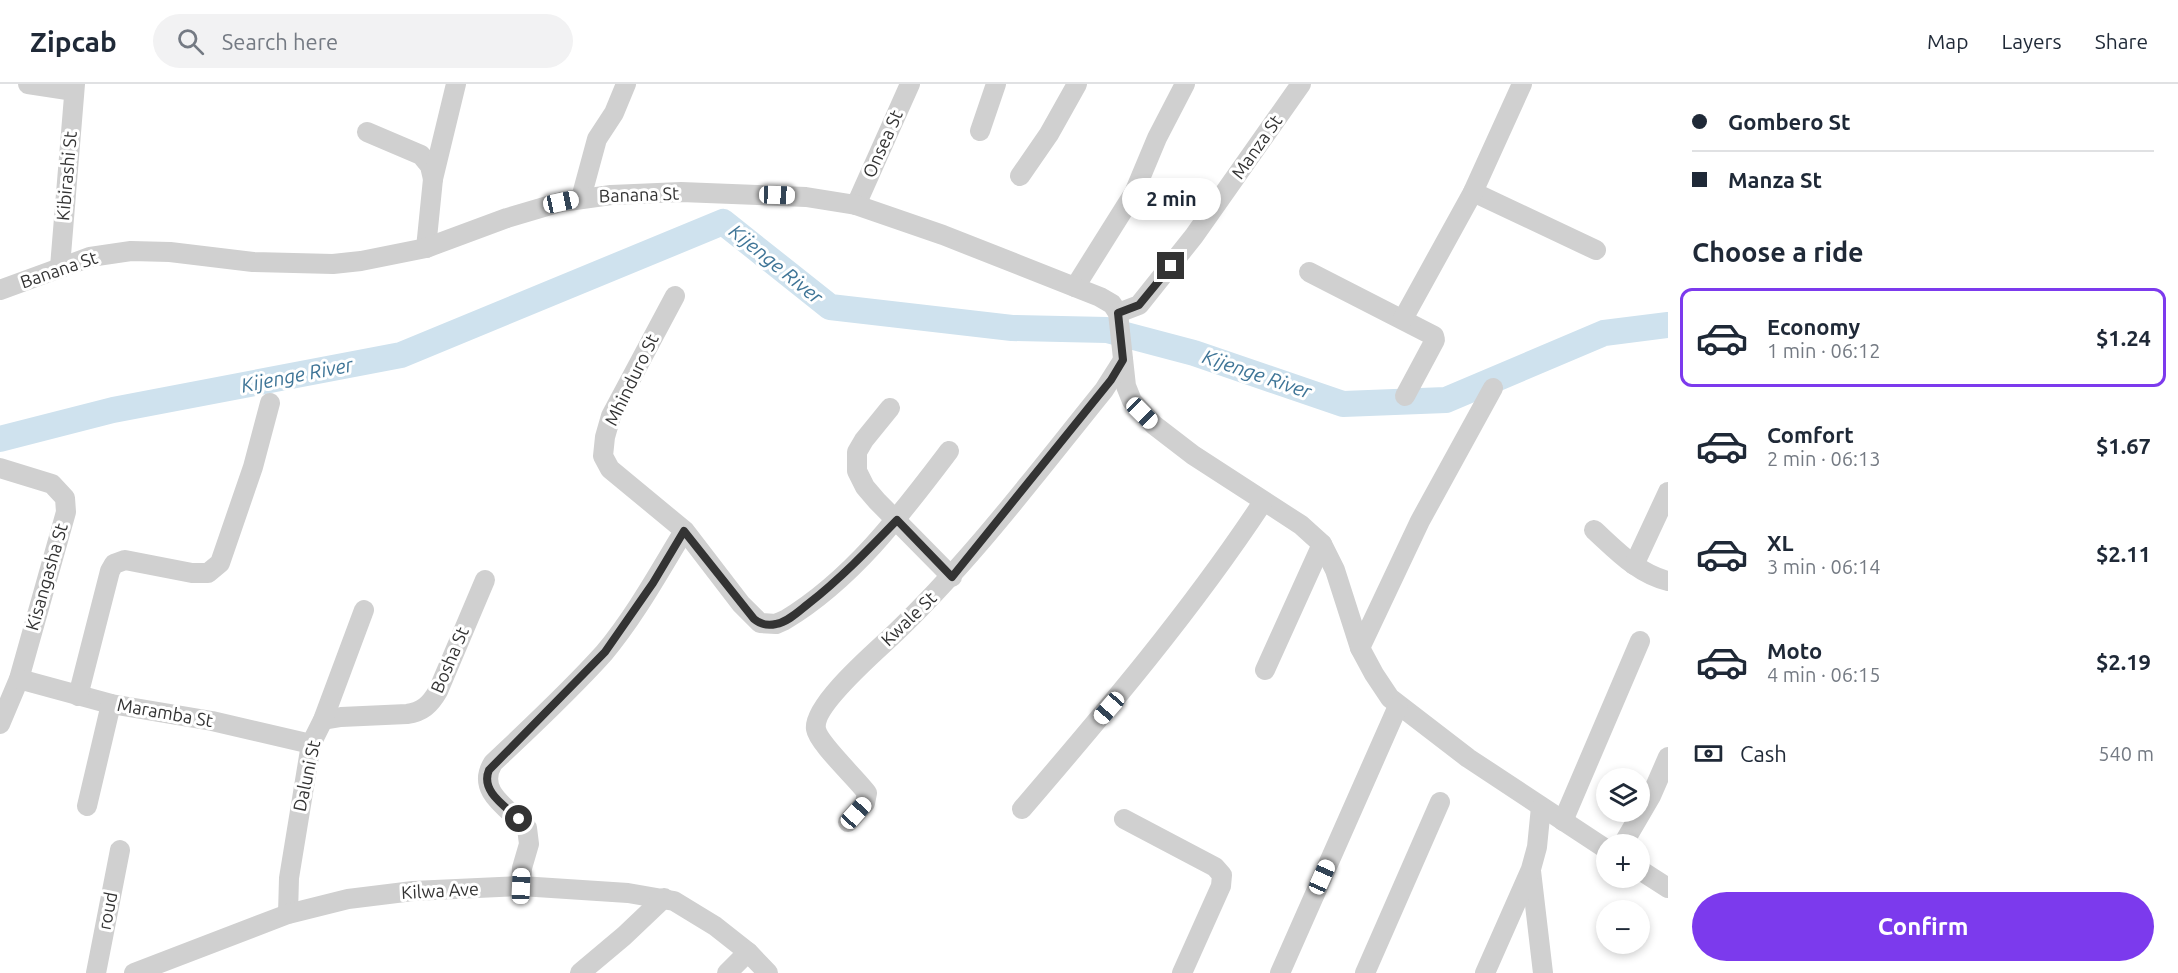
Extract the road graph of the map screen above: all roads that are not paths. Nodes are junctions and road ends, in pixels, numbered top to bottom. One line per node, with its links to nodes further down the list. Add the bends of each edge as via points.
1 (28, 84): 10 (street)
2 (456, 84): 14 (street)
3 (626, 84): 16 (street, via 597,139)
4 (910, 84): 17 (street, Onsea St)
5 (996, 84): 11 (street)
6 (1077, 84): 13 (street)
7 (1185, 84): 22 (street, via 1134,193)
8 (1301, 84): 25 (street, Manza St, via 1194,236 1147,295)
9 (1522, 84): 15 (street)
10 (75, 88): 20 (street, Kibirashi St)
11 (980, 131)
12 (367, 132): 14 (street, via 422,155)
13 (1020, 176)
14 (433, 179): 18 (street)
15 (1473, 192): 19 (street); 26 (street)
16 (580, 198): 17 (street, Banana St, via 681,192 806,196); 18 (street, Banana St, via 538,208)
17 (856, 205): 22 (street, Banana St)
18 (426, 248): 20 (street, Banana St, via 333,264 253,262 131,251 90,257)
19 (1596, 250)
20 (60, 267): 23 (street, Banana St)
21 (1309, 272): 26 (street)
22 (1075, 287): 25 (street, Banana St, via 1112,304)
23 (0, 290)
24 (675, 296): 38 (street, Mhinduro St, via 611,416 603,456 610,469)
25 (1118, 317): 27 (street)
26 (1403, 319): 29 (street, via 1435,340)
27 (1122, 353): 35 (street, via 1126,386 1132,401 1148,419 1192,455); 41 (street, Kwale St, via 1104,390)
28 (1493, 388): 46 (street, via 1420,521)
29 (1405, 396)
30 (270, 404): 49 (street, via 220,563 208,573 125,560 114,564)
31 (890, 408): 36 (street, via 864,440 856,461 865,487)
32 (949, 451): 36 (street, Mhinduro St)
33 (0, 468): 48 (street, Kisangasha St, via 52,484 65,498 66,512)
34 (1668, 492): 40 (street)
35 (1263, 502): 39 (street, via 1301,525); 59 (street, via 1195,600)
36 (897, 520): 38 (street, Mhinduro St, via 834,583 795,615 776,624 754,619); 41 (street)
37 (1593, 530): 40 (street)
38 (684, 531): 68 (street, via 605,652 489,770 487,785 491,792 527,828 530,836)
39 (1322, 544): 46 (street, via 1335,570); 47 (street)
40 (1634, 565): 43 (street)
41 (952, 577): 62 (street, Kwale St, via 819,712 816,730 821,740 867,794 865,803)
42 (485, 580): 52 (street, Bosha St, via 438,691 425,708 406,714)
43 (1668, 581)
44 (364, 610): 52 (street, Daluni St)
45 (1640, 641): 61 (street)
46 (1360, 648): 51 (street)
47 (1265, 670)
48 (18, 679): 49 (street, Maramba St); 53 (street, Kisangasha St)
49 (78, 696): 50 (street, Maramba St)
50 (111, 704): 54 (street, Maramba St, via 212,721); 57 (street)
51 (1398, 706): 58 (street); 79 (street)
52 (323, 720): 54 (street, Daluni St)
53 (0, 724)
54 (311, 744): 71 (street, Daluni St, via 289,878)
55 (1668, 757): 63 (street)
56 (1440, 802): 80 (street)
57 (87, 806)
58 (1541, 807): 61 (street); 66 (street)
59 (1022, 809)
60 (1124, 819): 78 (street, via 1215,867 1222,875 1221,886)
61 (1563, 820): 64 (street)
62 (848, 822)
63 (1629, 834)
64 (1596, 842)
65 (120, 850): 73 (street, roud)
66 (1531, 869): 81 (street); 82 (street)
67 (1650, 876): 69 (street)
68 (521, 886): 70 (street, Kilwa Ave); 71 (street, Kilwa Ave, via 413,891 348,899)
69 (1668, 888)
70 (664, 898): 72 (street, Kilwa Ave, via 716,926); 75 (street)
71 (288, 914): 74 (street, Kilwa Ave)
72 (748, 952): 76 (street); 77 (street, Kilwa Ave)
73 (96, 973)
74 (134, 973)
75 (580, 973)
76 (727, 973)
77 (768, 973)
78 (1182, 973)
79 (1280, 973)
80 (1365, 973)
81 (1485, 973)
82 (1543, 973)

